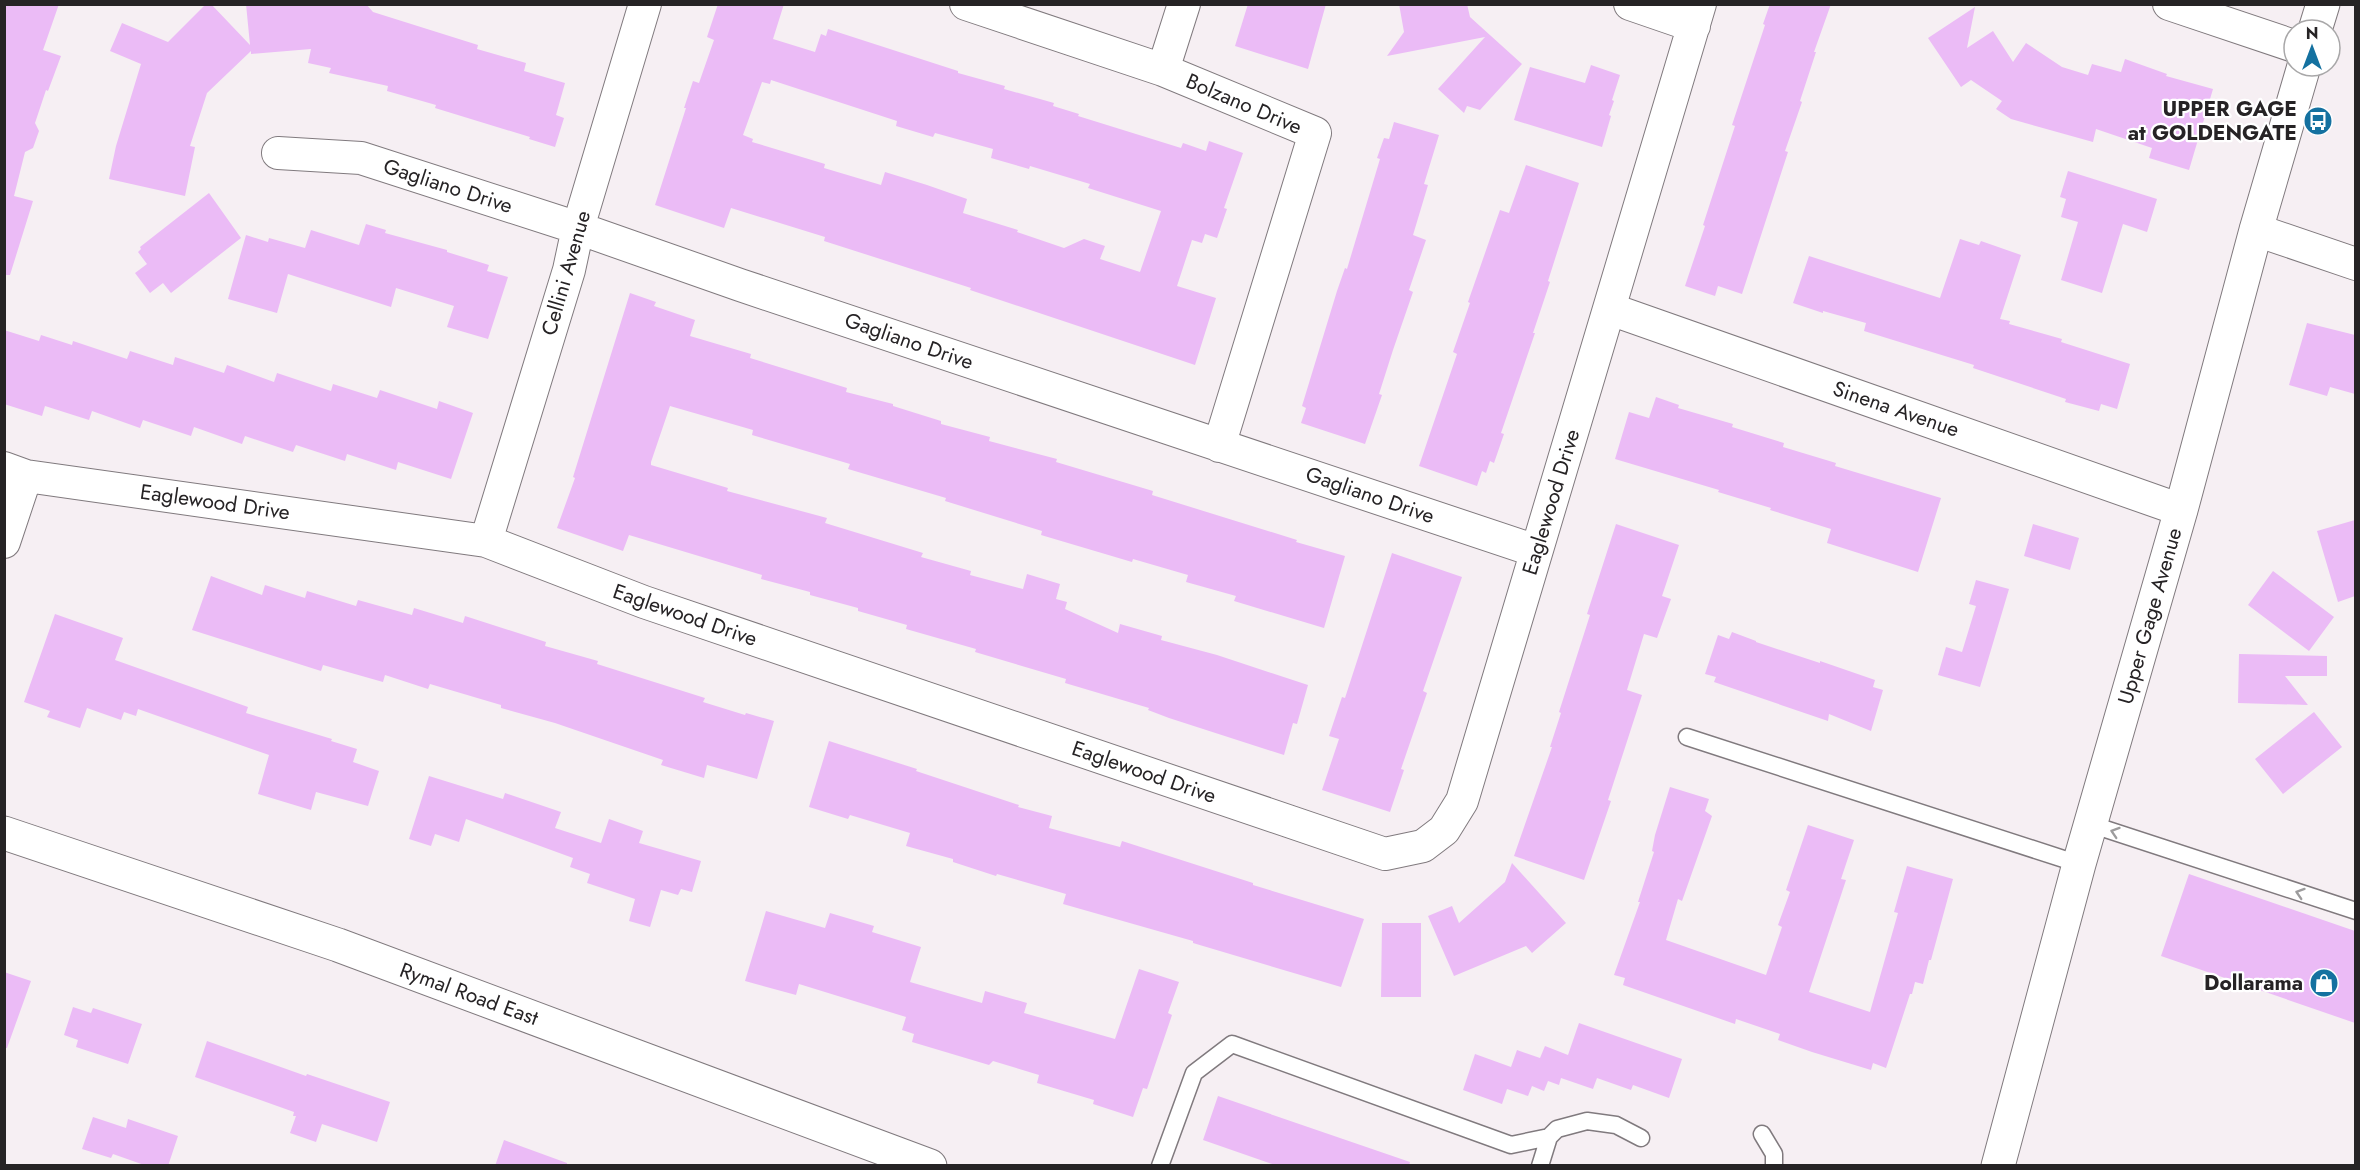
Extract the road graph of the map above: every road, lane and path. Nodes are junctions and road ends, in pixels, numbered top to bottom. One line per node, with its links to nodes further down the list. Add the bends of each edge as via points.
1 (645, 4): 11 (street, Cellini Avenue)
2 (966, 4): 8 (street, Bolzano Drive)
3 (1184, 4): 8 (street)
4 (1630, 4): 6 (street)
5 (2169, 4): 7 (street)
6 (1697, 15): 14 (street, Eaglewood Drive)
7 (2282, 42)
8 (1163, 70): 15 (street, Bolzano Drive, via 1315,133)
9 (2300, 78): 12 (main road, Upper Gage Avenue)
10 (278, 153): 11 (street, Gagliano Drive, via 361,158)
11 (578, 228): 15 (street, Gagliano Drive); 18 (street, Cellini Avenue, via 569,270)
12 (2256, 230): 13 (street); 17 (main road, Upper Gage Avenue)
13 (2355, 264)
14 (1610, 309): 17 (street, Sinena Avenue); 20 (street, Eaglewood Drive)
15 (1220, 446): 20 (street, Gagliano Drive)
16 (15, 472): 18 (street, Eaglewood Drive); 19 (street)
17 (2181, 510): 22 (main road, Upper Gage Avenue)
18 (486, 541): 20 (street, Eaglewood Drive, via 644,602 1385,854 1423,846 1444,830 1461,801)
19 (4, 542)
20 (1536, 551)
21 (1687, 737): 24 (lane)
22 (2090, 824): 24 (main road, Upper Gage Avenue); 25 (lane, one-way to 22)
23 (4, 833): 29 (main road, Rymal Road East, via 338,945)
24 (2079, 864): 33 (main road, Upper Gage Avenue)
25 (2355, 911)
26 (1762, 1134): 32 (lane, via 1774,1154)
27 (1549, 1137): 28 (lane, via 1557,1129 1587,1121 1616,1125); 30 (lane, via 1511,1145 1232,1044 1194,1073); 31 (lane)
28 (1641, 1138)
29 (930, 1166)
30 (1160, 1166)
31 (1540, 1166)
32 (1774, 1166)
33 (1998, 1166)

